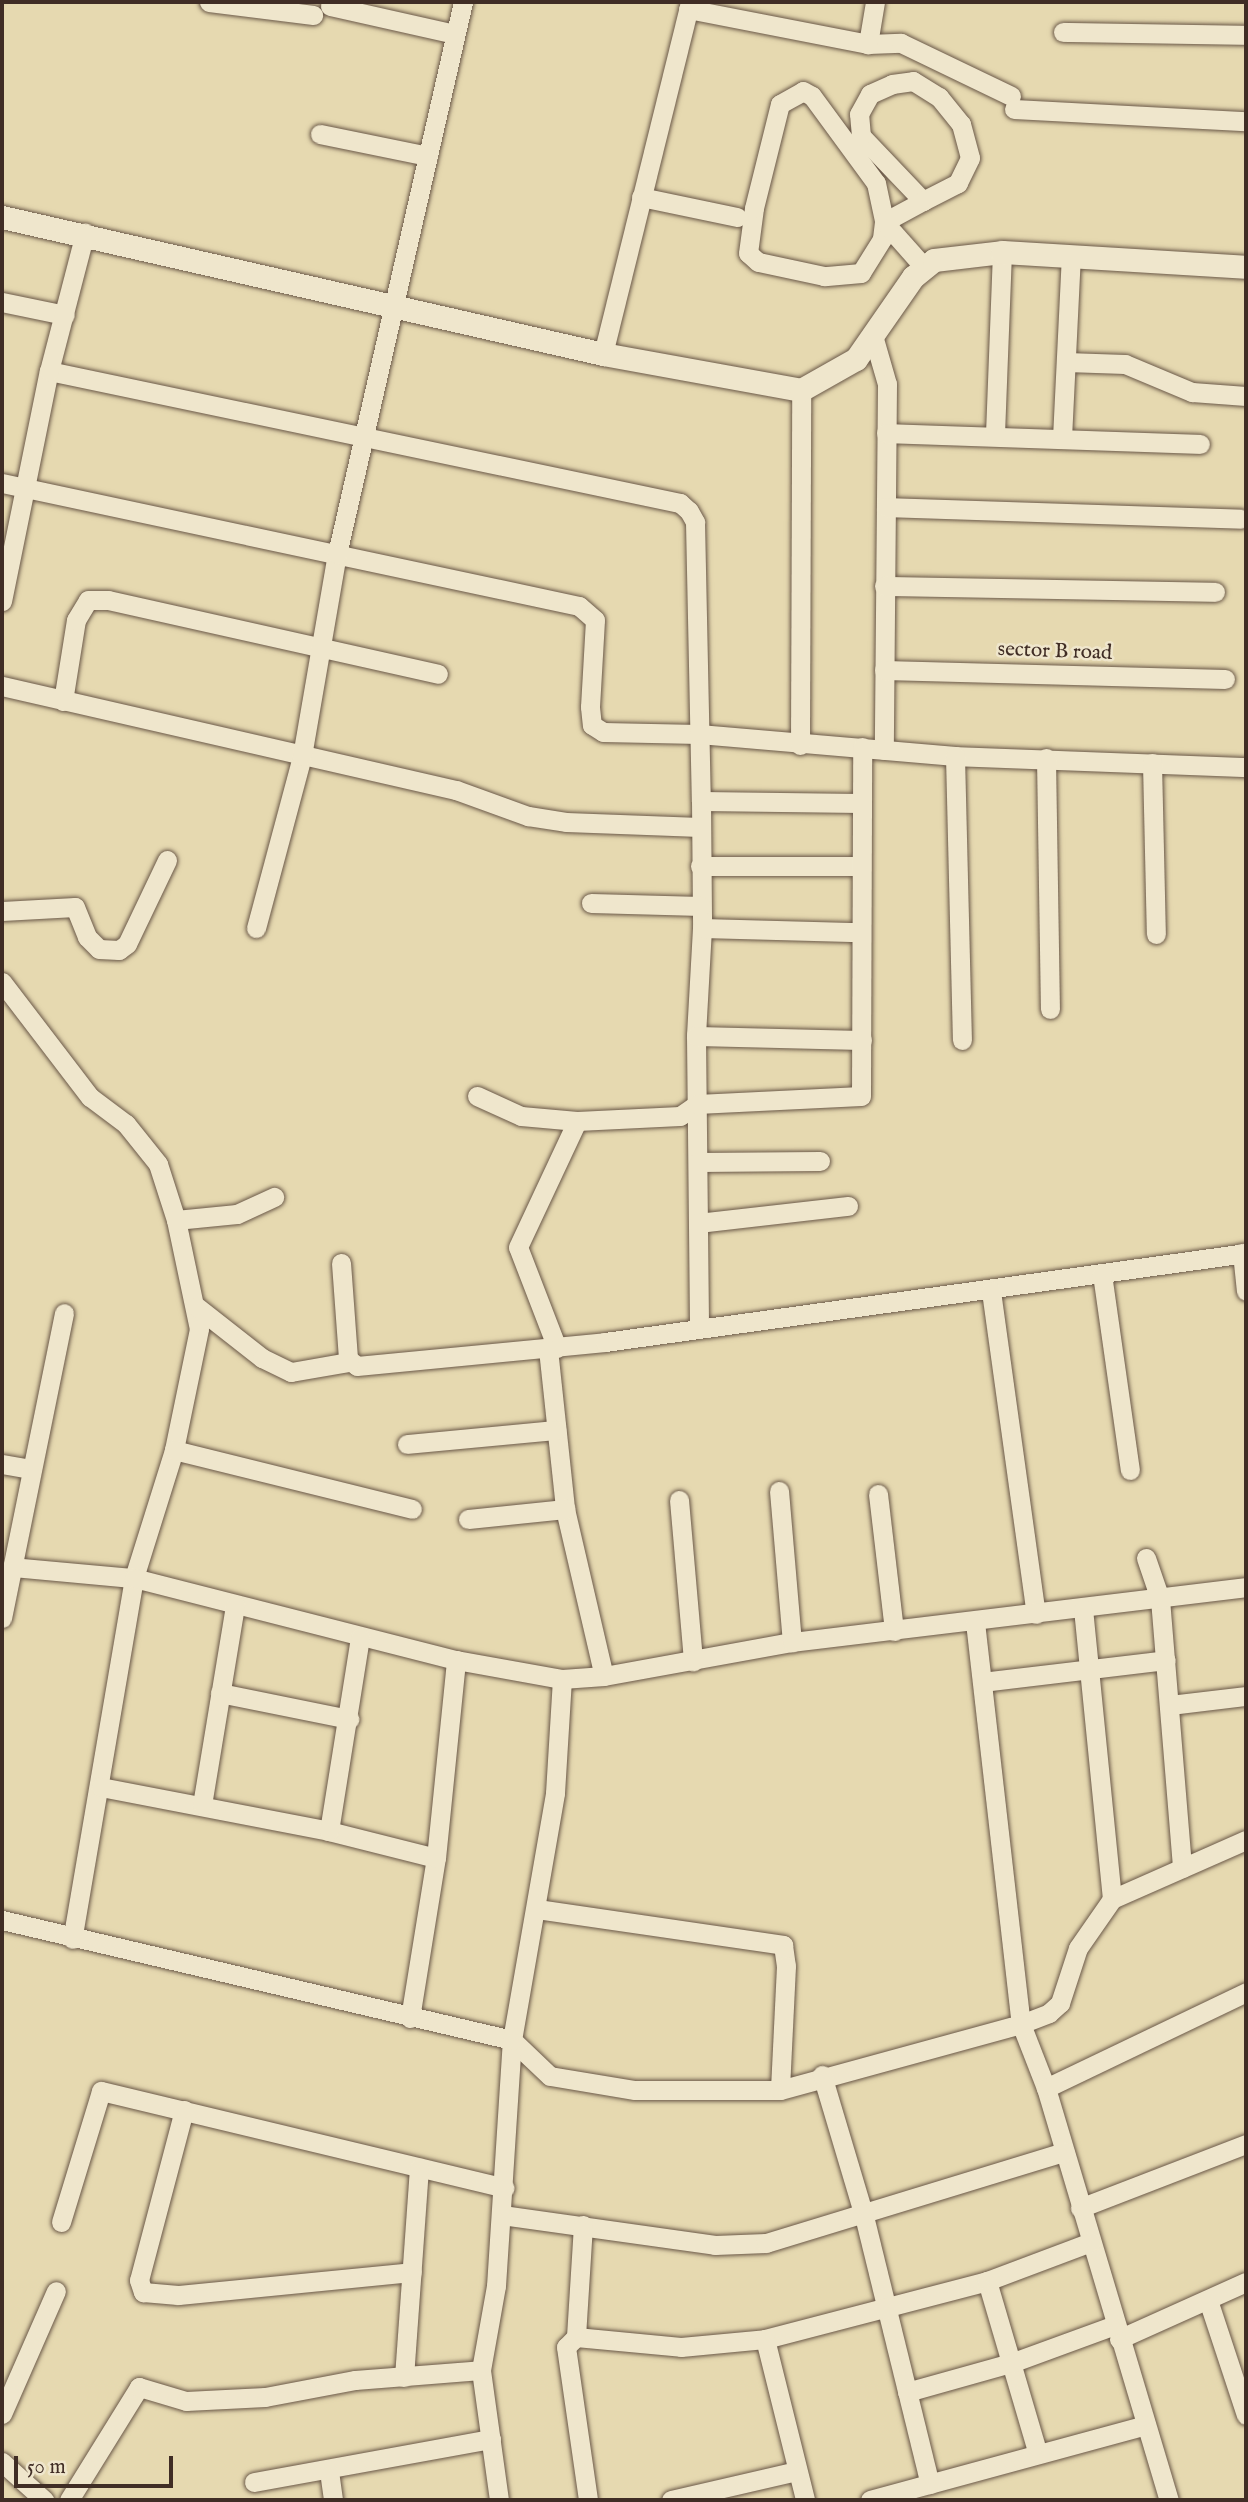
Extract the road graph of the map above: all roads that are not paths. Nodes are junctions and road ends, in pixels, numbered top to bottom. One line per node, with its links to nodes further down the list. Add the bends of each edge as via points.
1 (209, 2): 6 (street, via 321,10)
2 (463, 2): 6 (street)
3 (875, 2): 8 (street)
4 (689, 5): 8 (street); 12 (street)
5 (1063, 32): 7 (street)
6 (455, 34): 11 (street)
7 (1246, 35)
8 (868, 44): 9 (street, via 901,43 1013,103)
9 (1246, 121)
10 (320, 134): 11 (street)
11 (428, 156): 23 (street)
12 (641, 197): 15 (street); 26 (street)
13 (923, 201): 13 (street, via 958,183 970,158 961,124 939,97 913,81 892,84 870,94 859,114 862,136); 16 (street)
14 (2, 217): 17 (street)
15 (737, 217)
16 (884, 222): 16 (street, via 876,183 812,96 793,93 780,104 771,132 748,253 758,262 847,277 862,273 882,239); 20 (street)
17 (85, 233): 23 (street); 24 (street)
18 (1002, 252): 19 (street); 20 (street, via 959,254); 32 (street)
19 (1071, 257): 21 (street); 27 (street)
20 (924, 267): 25 (street, via 895,302)
21 (1246, 267)
22 (2, 302): 24 (street)
23 (396, 306): 26 (street); 33 (street)
24 (65, 315): 28 (street)
25 (874, 339): 29 (street, via 856,359); 31 (street, via 887,384)
26 (603, 354): 29 (street)
27 (1066, 362): 30 (street, via 1125,364 1192,392); 34 (street)
28 (49, 371): 33 (street); 37 (street)
29 (801, 390): 52 (street)
30 (1246, 396)
31 (886, 433): 32 (street); 38 (street)
32 (995, 434): 34 (street)
33 (365, 435): 40 (street); 51 (street, via 680,503 689,511 695,522)
34 (1062, 438): 35 (street)
35 (1200, 444)
36 (2, 483): 37 (street)
37 (27, 490): 40 (street); 41 (street)
38 (886, 507): 39 (street); 42 (street)
39 (1241, 519)
40 (337, 554): 45 (street); 51 (street, via 589,611 595,620 592,725 603,732)
41 (5, 563): 44 (street)
42 (884, 586): 43 (street); 46 (street)
43 (1215, 592)
44 (2, 601)
45 (321, 646): 47 (street); 50 (street, via 108,600 88,600 76,620); 55 (street)
46 (884, 670): 48 (street, sector B road); 54 (street)
47 (438, 674)
48 (1225, 679)
49 (2, 686): 50 (street)
50 (63, 701): 55 (street)
51 (699, 734): 52 (street); 60 (street)
52 (800, 745): 53 (street)
53 (862, 747): 54 (street); 61 (street)
54 (884, 750): 56 (street)
55 (302, 755): 62 (street, via 456,790 538,818); 69 (street)
56 (955, 755): 57 (street); 77 (street)
57 (1046, 758): 58 (street); 74 (street)
58 (1152, 763): 59 (street); 72 (street)
59 (1246, 767)
60 (701, 801): 61 (street); 62 (street)
61 (860, 803): 65 (street)
62 (700, 827): 64 (street)
63 (167, 860): 68 (street, via 127,944 119,950 99,949 87,937 75,907)
64 (700, 866): 65 (street); 67 (street)
65 (859, 866): 71 (street)
66 (591, 902): 67 (street)
67 (701, 906): 70 (street)
68 (2, 911)
69 (256, 928)
70 (702, 928): 71 (street); 75 (street)
71 (860, 932): 76 (street)
72 (1156, 934)
73 (2, 982): 85 (street, via 90,1097 126,1124 158,1164)
74 (1050, 1009)
75 (696, 1036): 76 (street); 79 (street)
76 (862, 1040): 79 (street, via 862,1092 857,1099)
77 (962, 1040)
78 (477, 1096): 80 (street, via 521,1116)
79 (697, 1104): 80 (street, via 680,1116); 82 (street)
80 (577, 1121): 95 (street, via 518,1247)
81 (820, 1161): 82 (street)
82 (698, 1162): 86 (street)
83 (274, 1197): 85 (street, via 237,1214)
84 (848, 1206): 86 (street)
85 (176, 1220): 92 (street)
86 (698, 1223): 94 (street)
87 (1244, 1253): 89 (street); 91 (street)
88 (341, 1263): 96 (street)
89 (1102, 1274): 90 (street); 102 (street)
90 (991, 1291): 94 (street); 116 (street)
91 (1246, 1291)
92 (197, 1307): 96 (street, via 262,1358 291,1372); 99 (street, via 200,1329)
93 (64, 1313): 101 (street)
94 (699, 1326): 95 (street)
95 (553, 1348): 96 (street, via 357,1366); 97 (street)
96 (349, 1362)
97 (556, 1430): 98 (street); 106 (street)
98 (407, 1444)
99 (174, 1450): 107 (street); 110 (street)
100 (2, 1464): 101 (street)
101 (30, 1469): 111 (street)
102 (1130, 1470)
103 (779, 1491): 121 (street)
104 (878, 1494): 119 (street)
105 (679, 1500): 124 (street)
106 (565, 1509): 108 (street); 126 (street)
107 (412, 1510)
108 (468, 1519)
109 (1146, 1558): 113 (street)
110 (134, 1578): 111 (street); 114 (street); 133 (street)
111 (8, 1579): 117 (street)
112 (1246, 1587): 113 (street)
113 (1160, 1599): 115 (street); 123 (street)
114 (235, 1605): 120 (street); 129 (street)
115 (1083, 1609): 116 (street); 125 (street)
116 (1036, 1614): 118 (street)
117 (2, 1618)
118 (975, 1622): 119 (street); 128 (street)
119 (894, 1631): 121 (street)
120 (360, 1637): 122 (street); 132 (street)
121 (792, 1642): 124 (street)
122 (456, 1660): 127 (street); 137 (street)
123 (1166, 1660): 125 (street); 131 (street)
124 (692, 1661): 126 (street)
125 (1090, 1670): 128 (street); 139 (street)
126 (604, 1676): 127 (street)
127 (562, 1679): 140 (street, via 555,1793)
128 (982, 1682): 145 (street)
129 (220, 1693): 132 (street); 134 (street)
130 (1246, 1696): 131 (street)
131 (1170, 1705): 138 (street)
132 (349, 1719): 135 (street)
133 (101, 1787): 134 (street); 142 (street)
134 (202, 1805): 135 (street)
135 (329, 1831): 137 (street)
136 (1246, 1840): 138 (street)
137 (436, 1858): 144 (street)
138 (1182, 1868): 139 (street)
139 (1112, 1899): 145 (street, via 1078,1948 1060,2003 1049,2013)
140 (537, 1909): 146 (street); 149 (street, via 783,1945)
141 (2, 1920): 142 (street)
142 (72, 1939): 144 (street)
143 (1246, 1992): 148 (street)
144 (410, 2018): 146 (street)
145 (1021, 2024): 147 (street); 148 (street)
146 (512, 2040): 149 (street, via 550,2076 635,2090); 154 (street)
147 (822, 2075): 149 (street); 157 (street)
148 (1046, 2088): 152 (street)
149 (780, 2090)
150 (184, 2110): 153 (street); 158 (street, via 101,2091); 161 (street, via 139,2280 143,2292 177,2295)
151 (1246, 2144): 155 (street)
152 (1064, 2152): 155 (street); 157 (street)
153 (419, 2168): 154 (street); 161 (street)
154 (505, 2188): 156 (street)
155 (1080, 2208): 160 (street)
156 (502, 2215): 159 (street); 171 (street)
157 (864, 2216): 159 (street, via 766,2243 715,2245); 166 (street)
158 (61, 2222)
159 (583, 2225): 168 (street)
160 (1091, 2242): 162 (street); 167 (street)
161 (412, 2272): 172 (street)
162 (987, 2281): 166 (street); 170 (street)
163 (1246, 2282): 165 (street)
164 (56, 2291): 175 (street)
165 (1208, 2300): 167 (street); 174 (street)
166 (886, 2308): 169 (street); 173 (street)
167 (1117, 2332): 170 (street); 176 (street)
168 (576, 2337): 169 (street, via 681,2347); 189 (street, via 566,2347)
169 (765, 2339): 181 (street)
170 (1011, 2363): 173 (street); 178 (street)
171 (481, 2370): 172 (street); 177 (street)
172 (404, 2377): 186 (street, via 265,2396 186,2401 139,2387)
173 (907, 2392): 183 (street)
174 (1244, 2403)
175 (2, 2414)
176 (1146, 2424): 178 (street); 184 (street)
177 (491, 2439): 180 (street); 188 (street)
178 (1038, 2454): 183 (street)
179 (2, 2462): 185 (street)
180 (329, 2470): 182 (street); 187 (street)
181 (797, 2471): 190 (street); 191 (street)
182 (254, 2482)
183 (930, 2484): 192 (street)
184 (1164, 2499)
185 (44, 2500)
186 (69, 2500)
187 (333, 2500)
188 (499, 2500)
189 (588, 2500)
190 (671, 2500)
191 (805, 2500)
192 (870, 2500)

